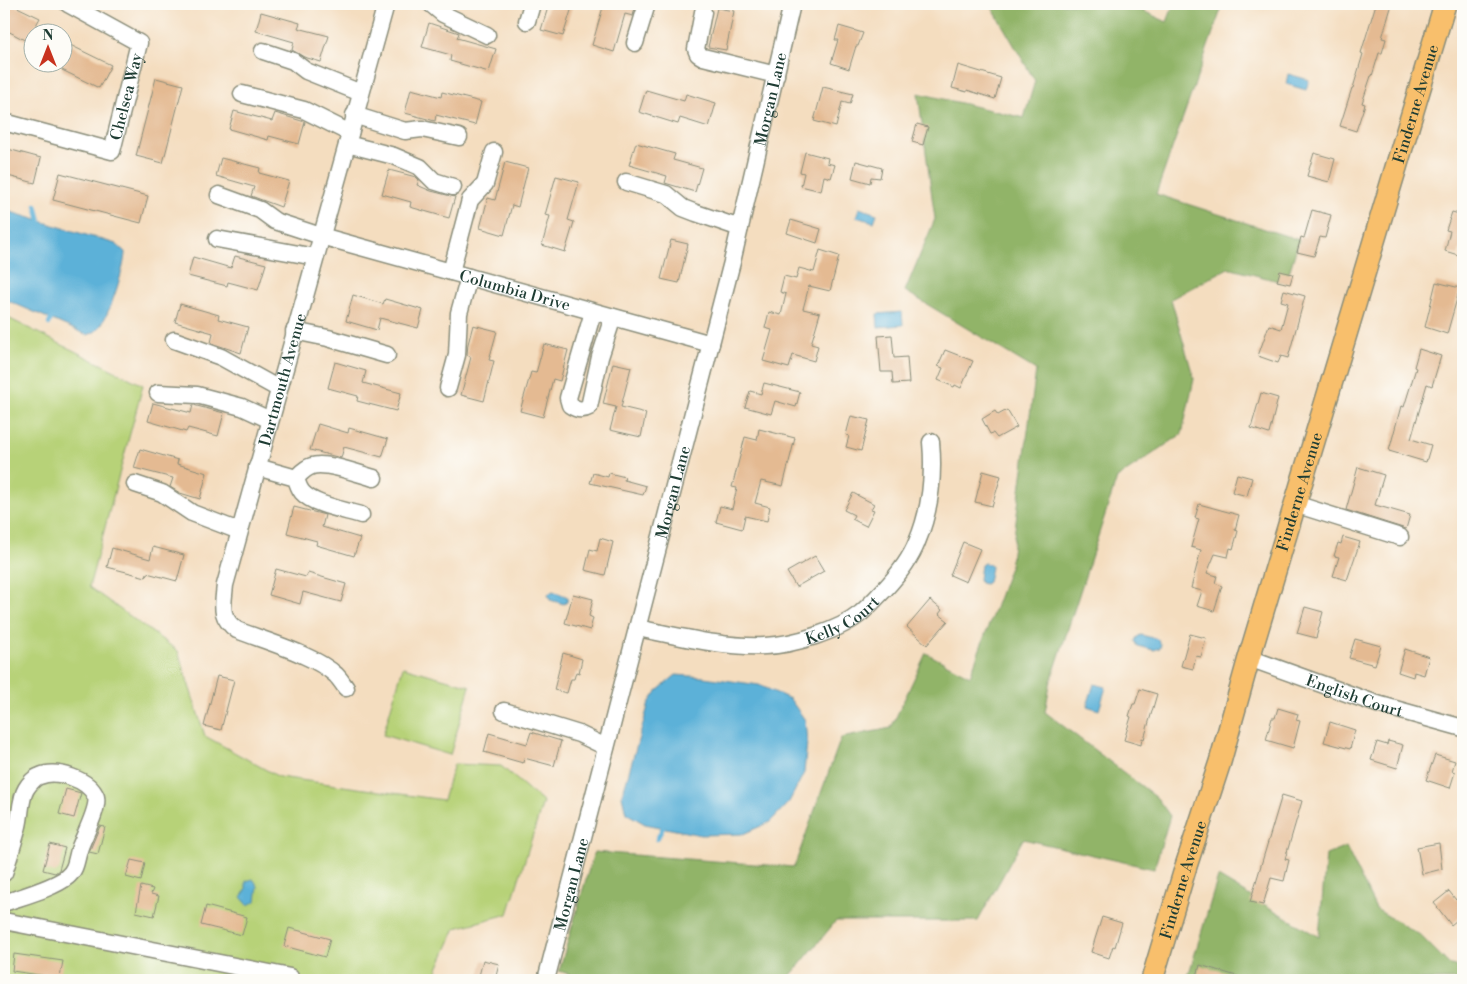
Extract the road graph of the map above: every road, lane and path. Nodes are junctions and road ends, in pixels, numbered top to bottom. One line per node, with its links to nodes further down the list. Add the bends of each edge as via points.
1 (68, 4): 17 (street, Chelsea Way, via 139,43 112,151)
2 (386, 4): 14 (street, Dartmouth Avenue)
3 (432, 4): 10 (street, via 443,14)
4 (532, 4): 9 (street)
5 (647, 4): 11 (street)
6 (792, 4): 13 (street, Morgan Lane)
7 (1445, 4): 45 (main road, Finderne Avenue)
8 (703, 12): 13 (street, via 696,49 698,54)
9 (527, 21)
10 (487, 35)
11 (635, 43)
12 (263, 51): 14 (street)
13 (776, 75): 24 (street, Morgan Lane)
14 (361, 92): 16 (street, Dartmouth Avenue)
15 (242, 94): 19 (street, via 304,110)
16 (354, 115): 18 (street, via 405,131 422,129); 19 (street, Dartmouth Avenue)
17 (4, 122)
18 (458, 137)
19 (348, 138): 22 (street, via 420,167 434,181); 25 (street, Dartmouth Avenue)
20 (494, 152): 28 (street, via 485,184 470,200)
21 (626, 182): 24 (street, via 666,194 696,214)
22 (454, 187)
23 (219, 195): 25 (street, Columbia Drive, via 260,210 275,221)
24 (740, 228): 34 (street, Morgan Lane)
25 (321, 236): 27 (street, Dartmouth Avenue); 28 (street, Columbia Drive)
26 (216, 239): 27 (street)
27 (315, 257): 32 (street, Dartmouth Avenue)
28 (451, 272): 29 (street, Columbia Drive)
29 (469, 277): 30 (street, Columbia Drive); 36 (street, via 458,313 457,355)
30 (594, 312): 31 (street, Columbia Drive); 31 (street, via 568,398 575,409 588,407)
31 (613, 317): 34 (street, Columbia Drive)
32 (294, 331): 35 (street); 37 (street, Dartmouth Avenue)
33 (174, 340): 37 (street, via 221,357)
34 (711, 344): 49 (street, Morgan Lane)
35 (387, 356)
36 (448, 388)
37 (278, 390): 39 (street, Dartmouth Avenue)
38 (158, 393): 39 (street, via 197,394 242,407)
39 (270, 420): 41 (street, Dartmouth Avenue)
40 (931, 442): 49 (street, Kelly Court, via 929,503 918,542 893,580 860,614 827,632 765,646 710,642)
41 (257, 467): 42 (street); 47 (street, Dartmouth Avenue)
42 (296, 478): 43 (street, via 313,465); 46 (street, via 301,492 308,497)
43 (374, 478)
44 (135, 484): 47 (street, via 162,493 192,513)
45 (1295, 504): 48 (street); 50 (main road, Finderne Avenue)
46 (361, 515)
47 (240, 531): 51 (street, Dartmouth Avenue, via 225,585 223,608 229,624 324,666)
48 (1400, 537)
49 (637, 628): 54 (street, Morgan Lane)
50 (1249, 658): 53 (street, English Court, via 1377,704); 60 (main road, Finderne Avenue)
51 (346, 688)
52 (504, 711): 54 (street, via 579,734)
53 (1463, 728)
54 (606, 747): 59 (street, Morgan Lane)
55 (4, 873): 56 (street, via 26,789 38,776 64,774 92,790 96,798 94,810 77,854 76,867 67,878)
56 (4, 903)
57 (4, 921): 58 (street)
58 (290, 977)
59 (546, 980)
60 (1152, 980)

